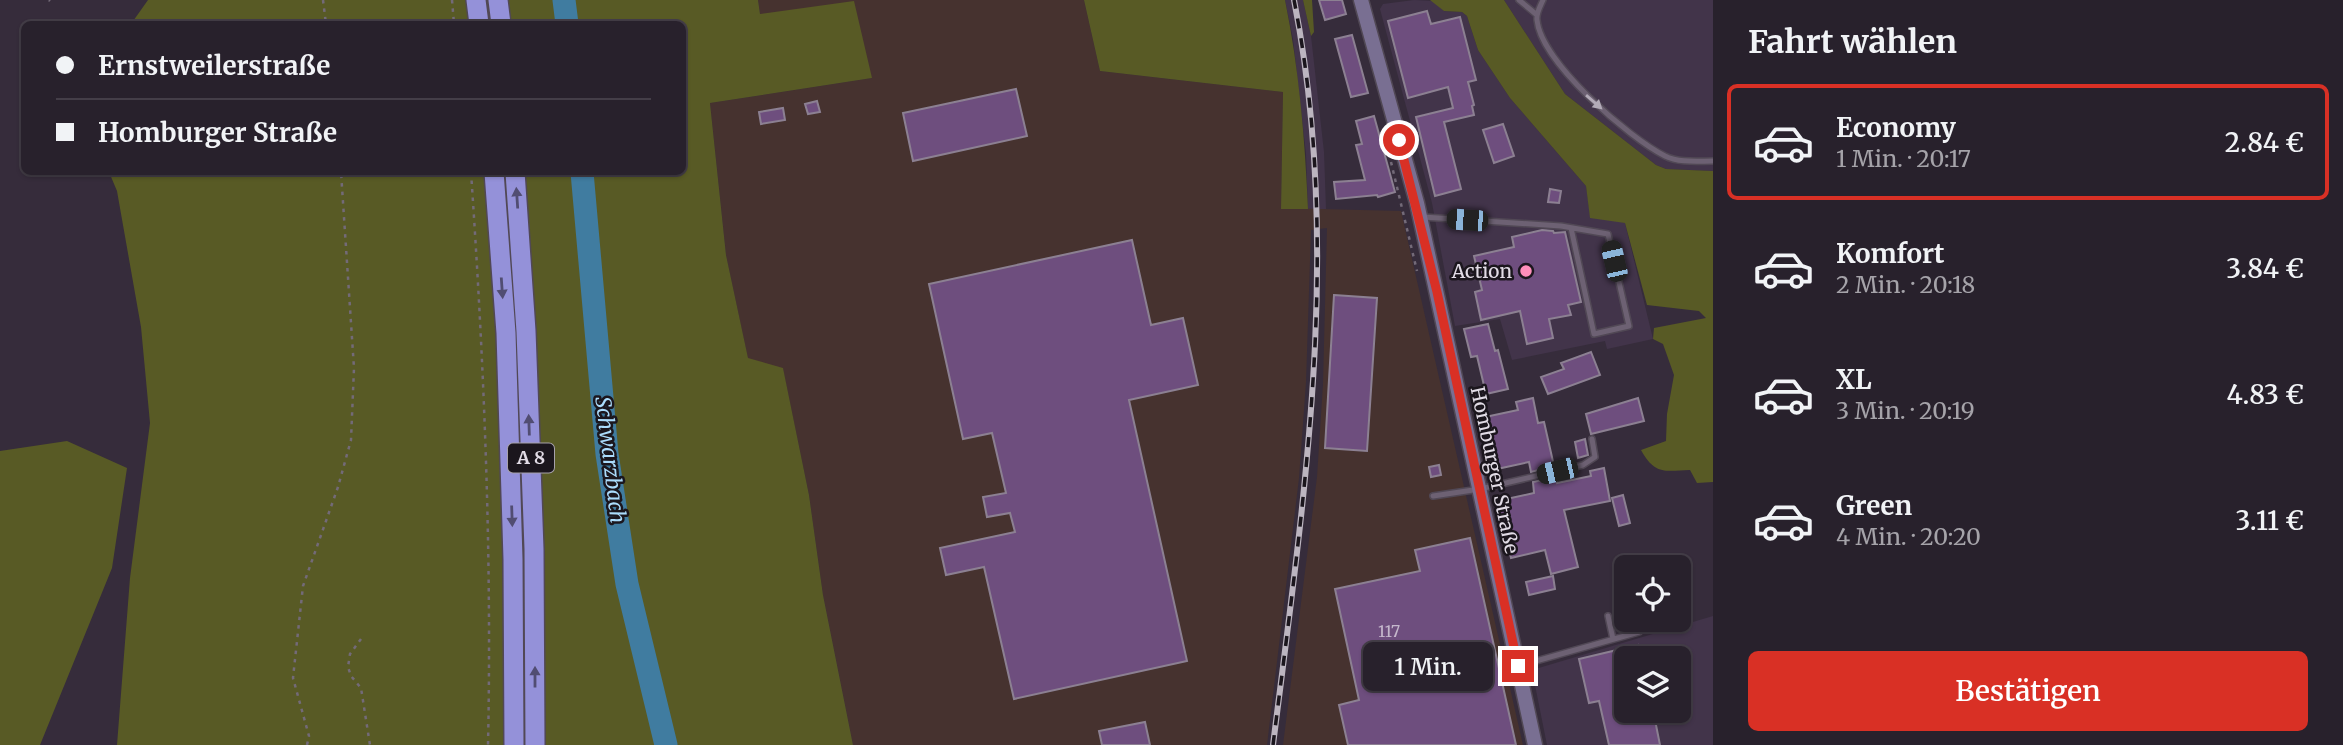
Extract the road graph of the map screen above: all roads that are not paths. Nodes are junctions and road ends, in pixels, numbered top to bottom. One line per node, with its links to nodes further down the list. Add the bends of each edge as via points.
1 (476, 0): 7 (highway)
2 (498, 0): 8 (highway)
3 (1361, 0): 12 (main road, Homburger Straße)
4 (1519, 0): 6 (lane)
5 (1543, 0): 6 (lane)
6 (1537, 15): 9 (lane, one-way to 9, via 1540,32 1568,76 1643,143 1667,158)
7 (479, 21)
8 (501, 21)
9 (1713, 161)
10 (494, 175): 21 (highway, A 8, one-way to 21, via 506,333)
11 (515, 175): 22 (highway, A 8, one-way to 11, via 534,549)
12 (1418, 210): 13 (lane); 15 (main road, Homburger Straße)
13 (1571, 228): 13 (lane, via 1608,234 1629,326 1594,334)
14 (1592, 439): 15 (lane, via 1595,457 1583,465)
15 (1480, 489): 16 (lane); 20 (main road, Homburger Straße)
16 (1433, 496)
17 (1608, 616): 19 (lane)
18 (1639, 632): 19 (lane)
19 (1613, 639): 20 (lane)
20 (1518, 666): 23 (main road, Homburger Straße)
21 (514, 745)
22 (535, 745)
23 (1535, 745)

